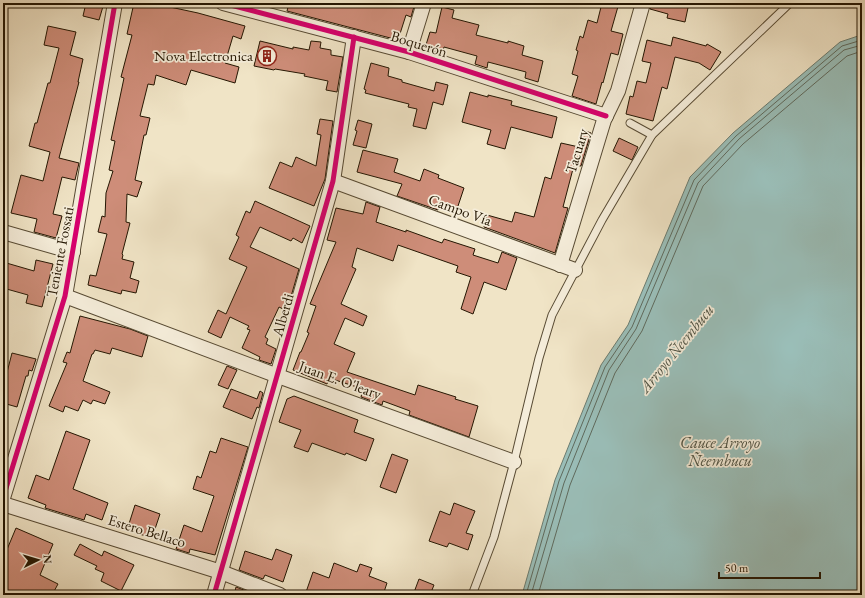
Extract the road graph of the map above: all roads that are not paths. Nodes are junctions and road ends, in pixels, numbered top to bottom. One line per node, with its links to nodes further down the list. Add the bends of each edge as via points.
1 (115, 3): 13 (street, Teniente Fossati)
2 (223, 3): 6 (street, Boquerón)
3 (424, 3): 7 (street)
4 (643, 3): 8 (street, Tacuary, via 618,91)
5 (790, 3): 10 (lane)
6 (354, 37): 7 (street, Boquerón); 11 (street, Alberdi)
7 (409, 52): 8 (street, Boquerón)
8 (606, 116): 14 (street, Tacuary)
9 (630, 122): 10 (lane)
10 (652, 135): 15 (lane)
11 (333, 181): 14 (street, Campo Vía); 17 (street, Alberdi)
12 (3, 232): 13 (street)
13 (73, 252): 16 (street, Teniente Fossati)
14 (560, 265): 15 (street, Campo Vía)
15 (575, 270): 18 (lane, via 552,315)
16 (66, 296): 17 (street, Juan E. O'leary); 19 (street, Teniente Fossati)
17 (278, 376): 18 (street, Juan E. O'leary); 21 (street, Alberdi)
18 (514, 462): 24 (lane, via 494,537)
19 (3, 498)
20 (3, 504): 21 (street, Estero Bellaco)
21 (220, 572): 22 (street, Alberdi); 23 (street, Estero Bellaco)
22 (214, 595)
23 (280, 595)
24 (472, 595)

